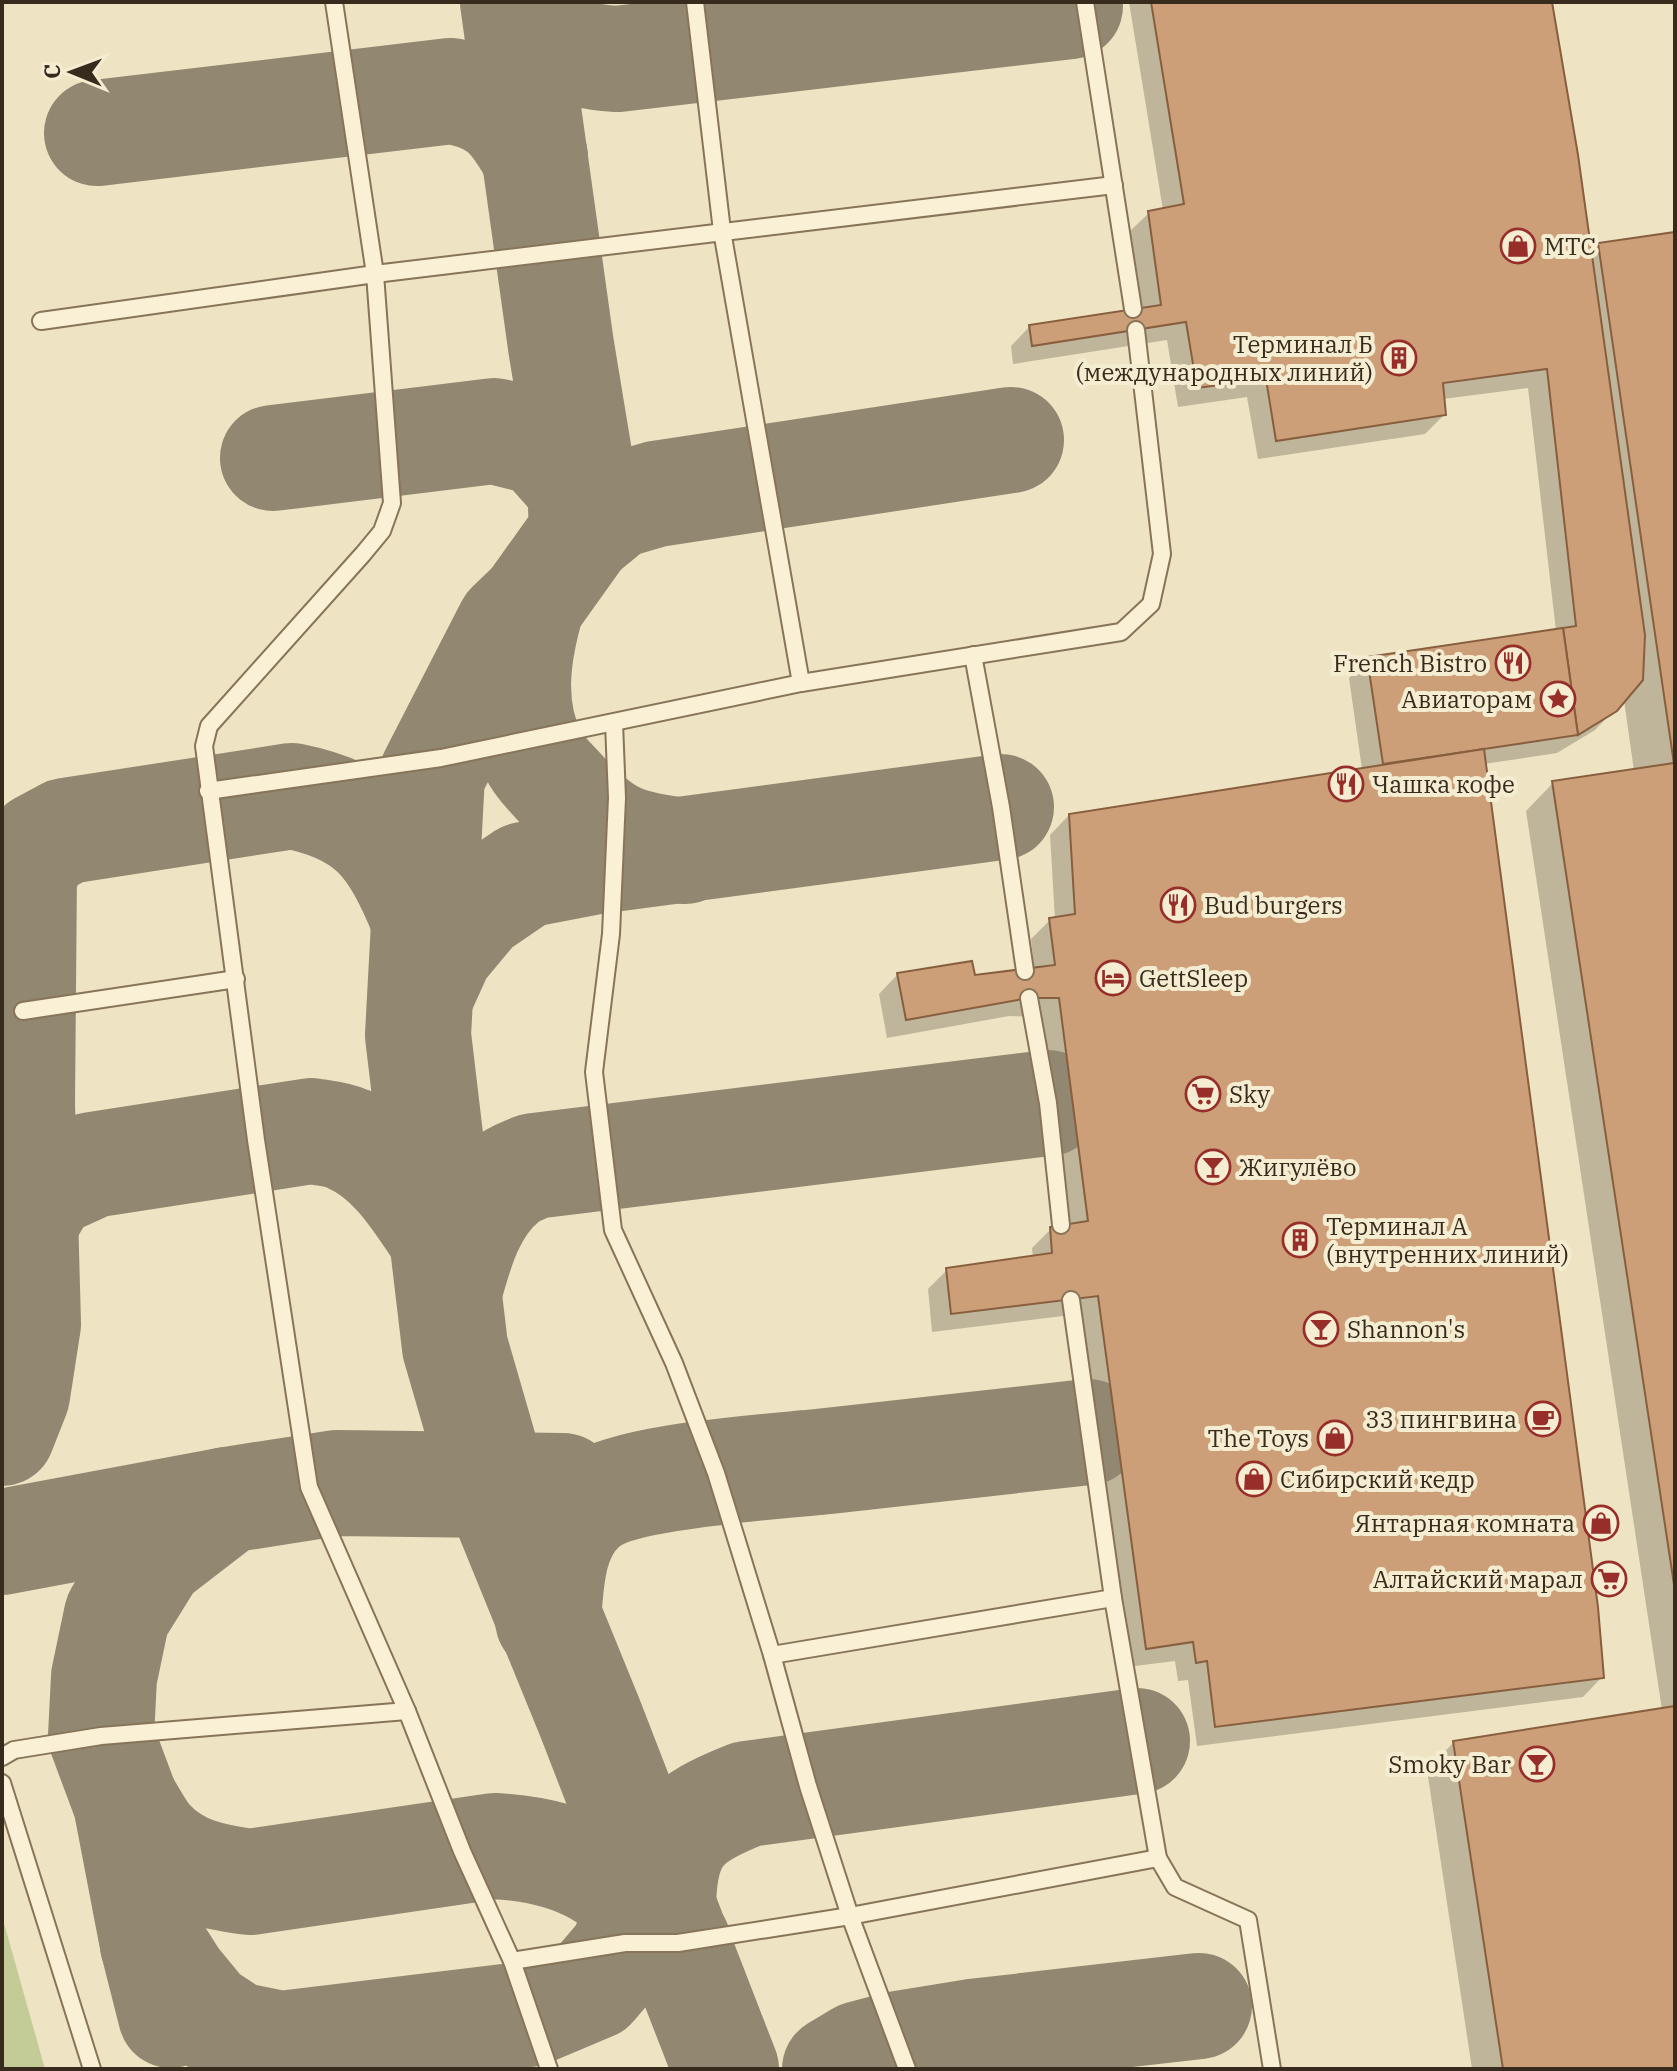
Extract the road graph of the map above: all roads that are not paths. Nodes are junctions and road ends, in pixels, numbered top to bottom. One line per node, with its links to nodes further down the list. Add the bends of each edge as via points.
1 (334, 2): 6 (lane)
2 (695, 2): 5 (lane)
3 (1085, 2): 4 (lane)
4 (1114, 185): 5 (lane); 7 (lane)
5 (722, 231): 6 (lane); 11 (lane)
6 (375, 274): 8 (lane); 13 (lane, via 392,503 388,519 209,726 204,746)
7 (1133, 309)
8 (41, 321)
9 (1136, 330): 10 (lane, via 1162,554 1151,604 1121,632)
10 (973, 655): 11 (lane); 14 (lane)
11 (801, 683): 12 (lane)
12 (614, 723): 13 (lane, via 441,758); 21 (lane, via 617,798 611,934 594,1072 613,1230 674,1363 716,1473)
13 (208, 791): 15 (lane)
14 (1025, 971)
15 (236, 979): 17 (lane); 22 (lane, via 309,1487)
16 (1029, 998): 18 (lane, via 1048,1103)
17 (23, 1011)
18 (1061, 1225)
19 (1071, 1300): 20 (lane)
20 (1113, 1598): 21 (lane); 25 (lane)
21 (772, 1655): 26 (lane)
22 (407, 1711): 23 (lane, via 101,1736 14,1750); 27 (lane)
23 (2, 1757)
24 (2, 1783): 28 (lane)
25 (1158, 1858): 26 (lane); 31 (lane, via 1175,1887 1248,1920)
26 (850, 1916): 27 (lane, via 678,1943 625,1943); 30 (lane)
27 (512, 1961): 29 (lane)
28 (92, 2069)
29 (549, 2069)
30 (907, 2069)
31 (1272, 2069)

